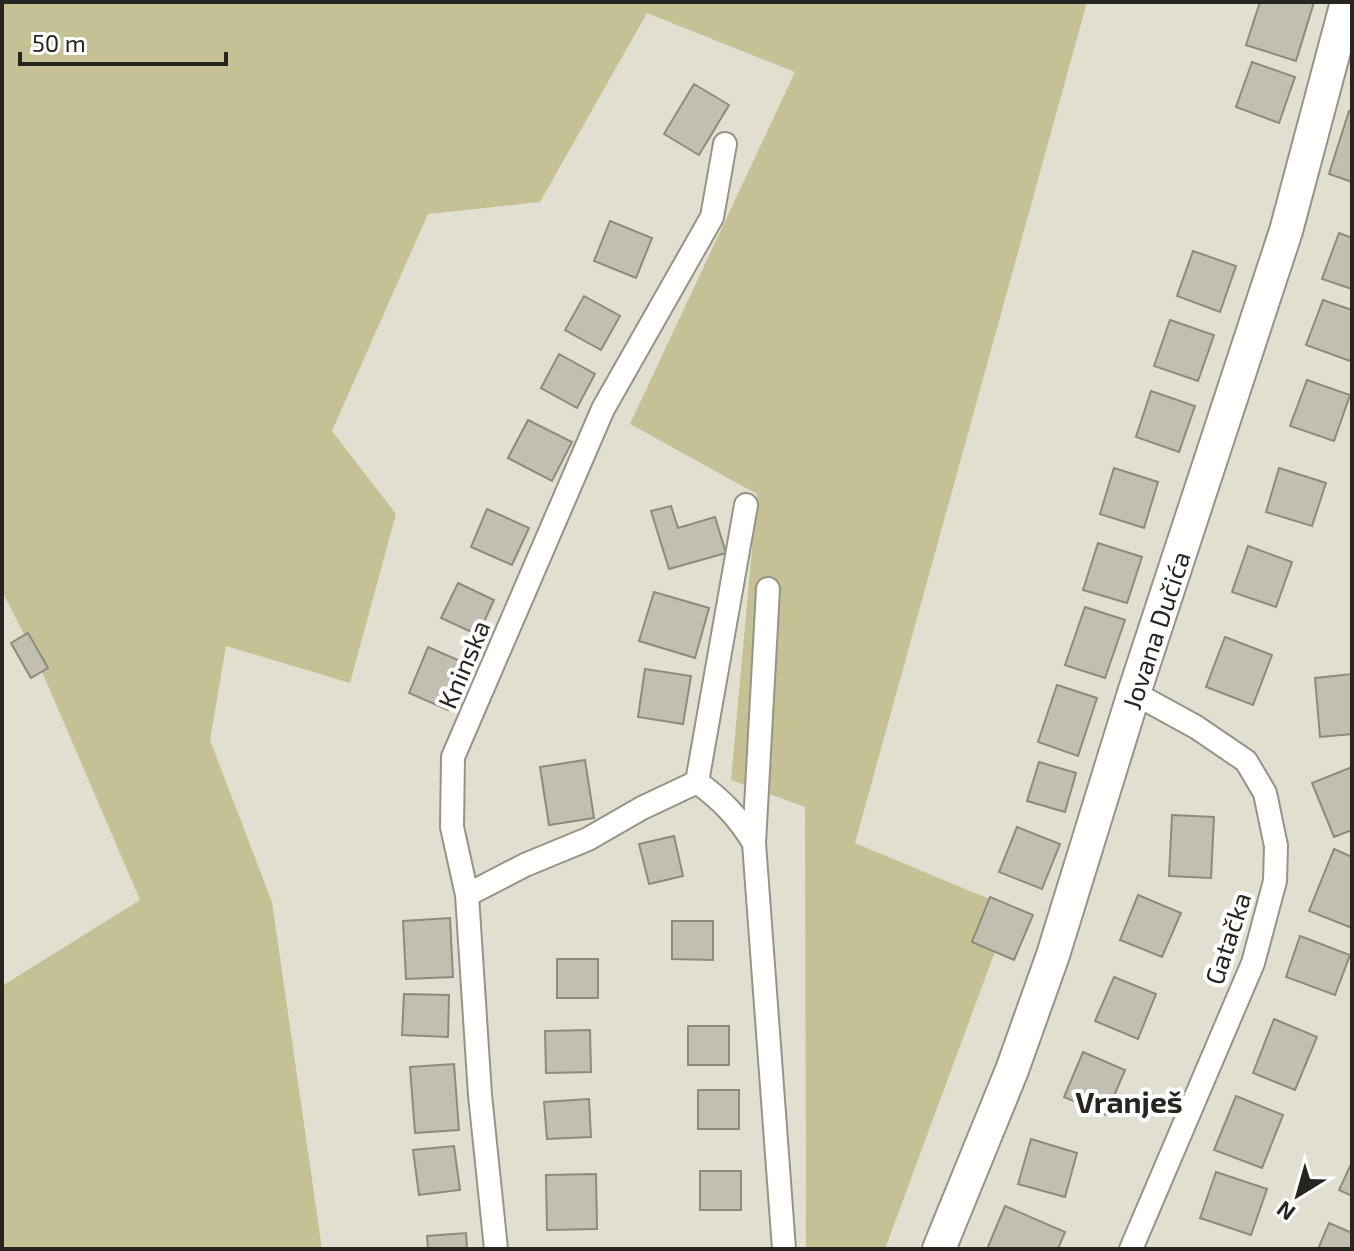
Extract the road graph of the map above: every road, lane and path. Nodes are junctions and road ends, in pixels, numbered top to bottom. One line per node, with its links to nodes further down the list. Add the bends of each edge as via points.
1 (1347, 2): 5 (main road, Jovana Dučića, via 1286,231)
2 (725, 144): 8 (street, Kninska, via 712,217 603,409 453,757 452,827)
3 (746, 505): 6 (street)
4 (768, 589): 7 (street)
5 (1134, 693): 11 (main road, Jovana Dučića, via 1053,955); 12 (street, Gatačka, via 1246,761 1265,793 1276,846 1275,881 1253,963)
6 (697, 782): 7 (street, via 739,817); 8 (street)
7 (754, 843): 10 (street)
8 (467, 895): 9 (street, Kninska)
9 (496, 1249)
10 (784, 1249)
11 (939, 1249)
12 (1131, 1249)

